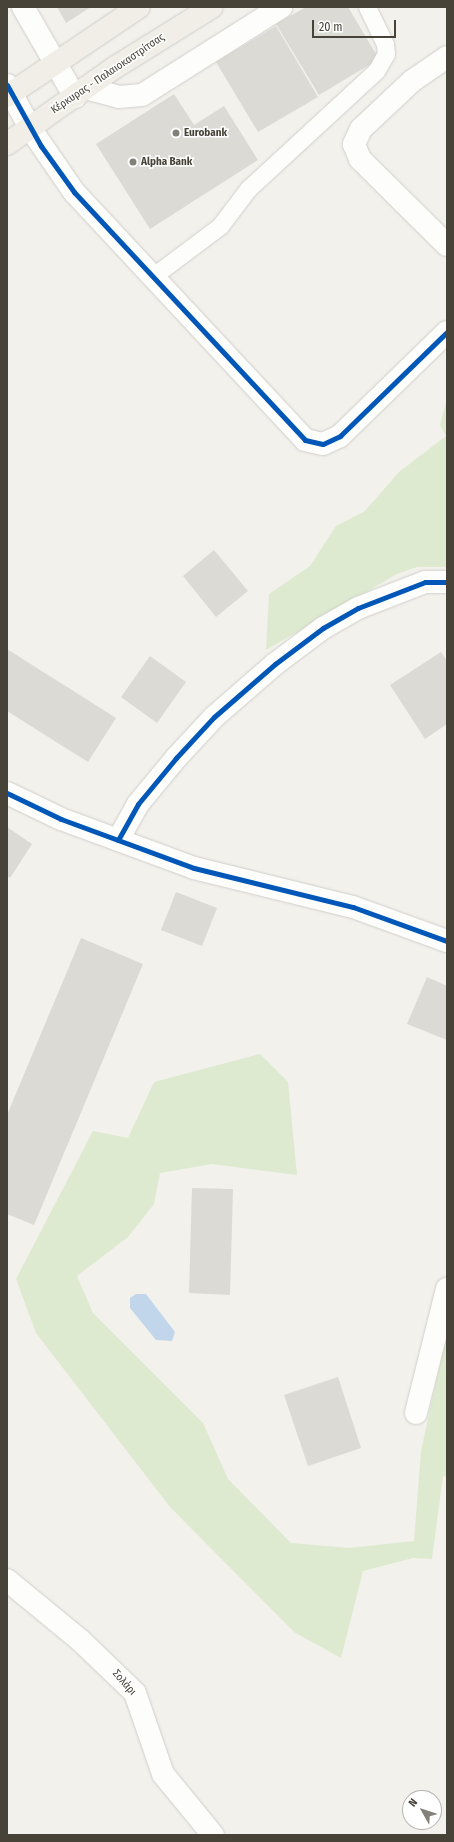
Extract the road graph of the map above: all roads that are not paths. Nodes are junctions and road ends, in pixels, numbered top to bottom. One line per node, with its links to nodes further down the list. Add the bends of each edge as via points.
1 (23, 7): 7 (street)
2 (139, 7): 7 (main road)
3 (212, 7): 9 (main road, Κέρκυρας - Παλαιοκαστρίτσας)
4 (281, 7): 9 (street, via 142,95 119,97)
5 (367, 7): 13 (lane, via 385,44 386,54 376,71 248,189 220,226)
6 (447, 57): 12 (street, via 406,86 361,129 354,144 360,159)
7 (54, 62): 8 (main road); 9 (street)
8 (8, 91): 10 (street)
9 (80, 92): 10 (main road, Κέρκυρας - Παλαιοκαστρίτσας)
10 (30, 128): 11 (main road, Κέρκυρας - Παλαιοκαστρίτσας); 13 (street, via 74,192)
11 (7, 144)
12 (447, 245)
13 (152, 277): 14 (street, via 298,434 314,443 333,441 340,436)
14 (447, 332)
15 (447, 582): 17 (street, via 425,582 358,608 323,628 275,664 214,717 176,758 138,804)
16 (7, 793): 17 (street)
17 (118, 840): 18 (street, via 237,881 373,913)
18 (447, 941)
19 (447, 1289): 20 (street)
20 (416, 1413)
21 (7, 1580): 22 (street, Σολάρι, via 80,1640 135,1693 163,1774)
22 (213, 1835)

